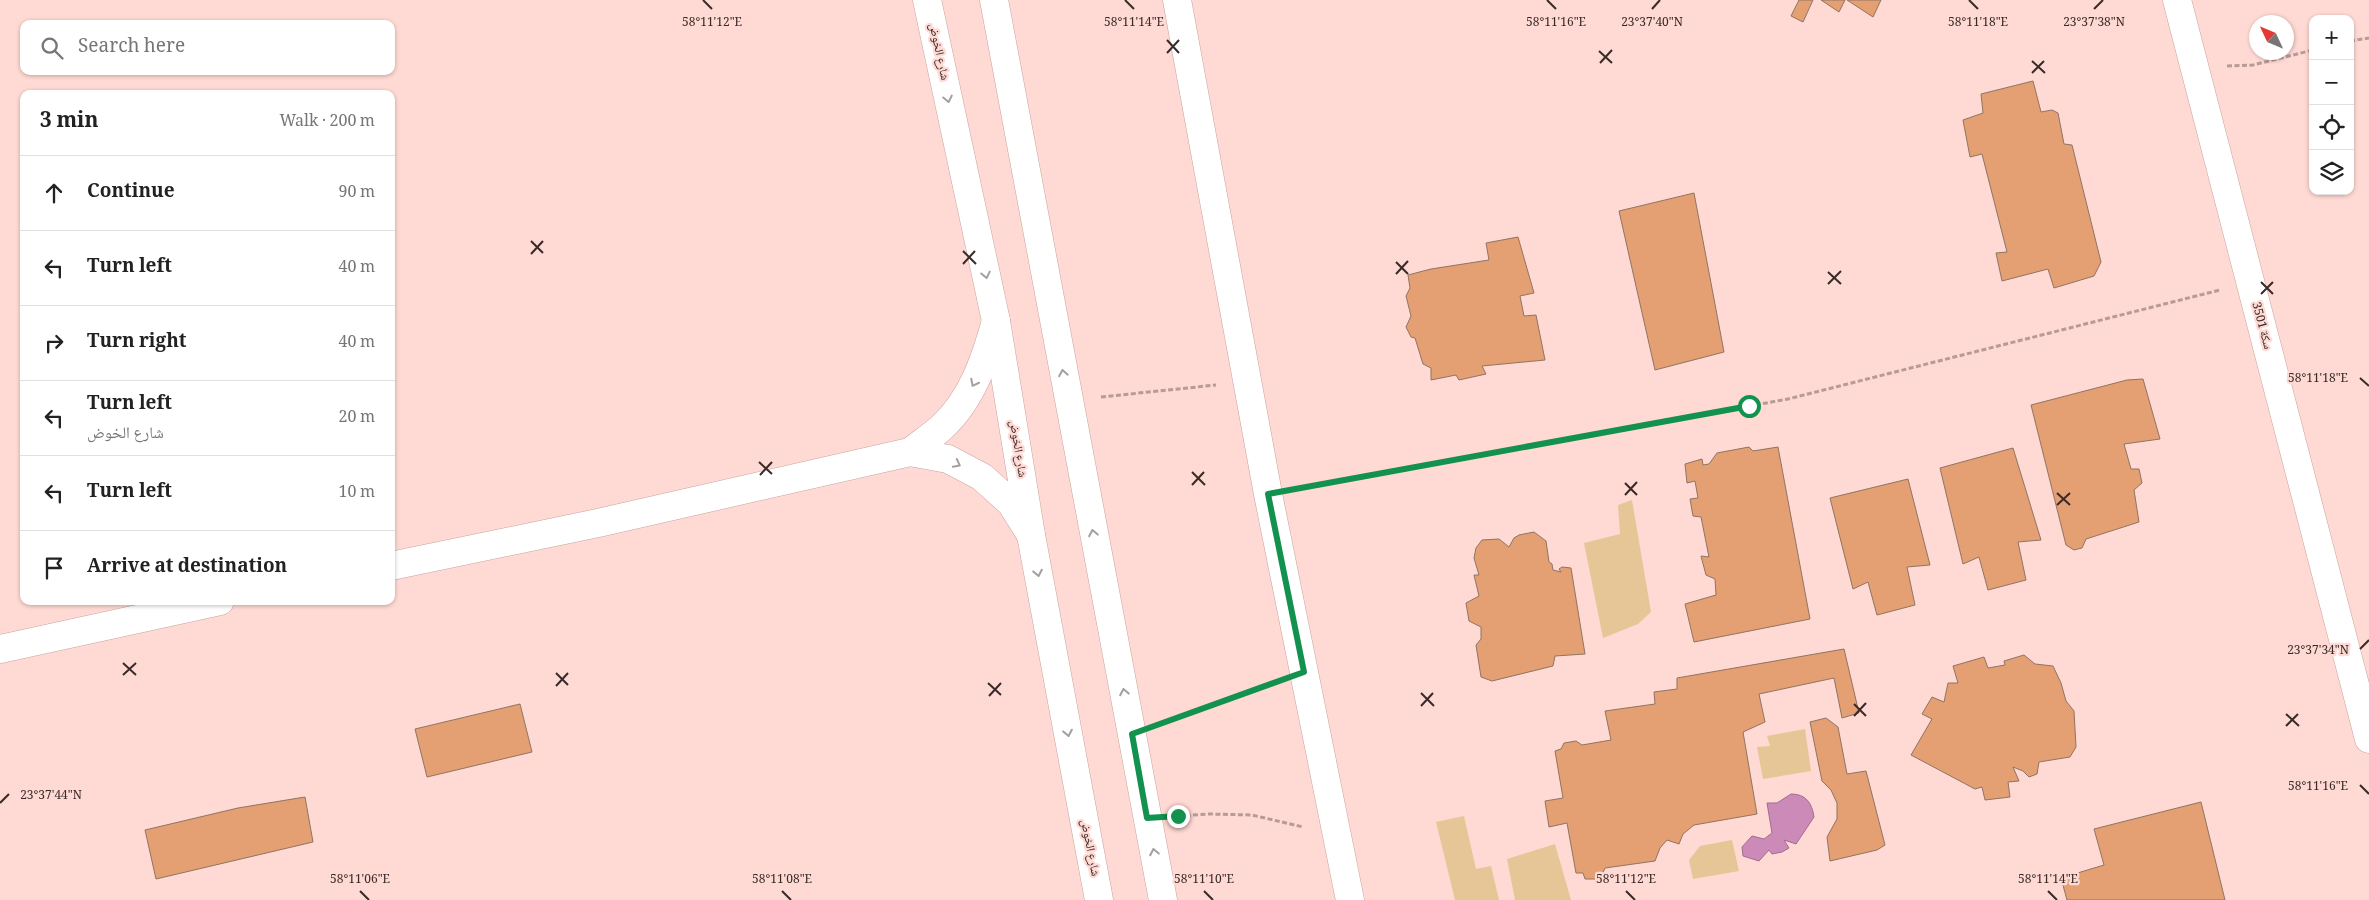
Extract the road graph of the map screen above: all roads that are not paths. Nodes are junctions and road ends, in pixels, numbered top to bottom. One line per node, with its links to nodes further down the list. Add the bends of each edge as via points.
1 (927, 0): 5 (street, شارع الخوض, one-way to 5)
2 (994, 0): 13 (street, one-way to 2)
3 (1177, 0): 14 (street, via 1268,494)
4 (2177, 0): 11 (street, سكة 3501)
5 (996, 321): 6 (street, one-way to 6, via 985,360 967,396 942,427); 7 (street, شارع الخوض)
6 (910, 452): 7 (street, one-way to 7, via 948,459 982,477 1011,503); 8 (street)
7 (1031, 535): 12 (street, شارع الخوض, one-way to 12)
8 (395, 565)
9 (202, 605): 10 (street)
10 (0, 649)
11 (2369, 739)
12 (1099, 900)
13 (1163, 900)
14 (1350, 900)

